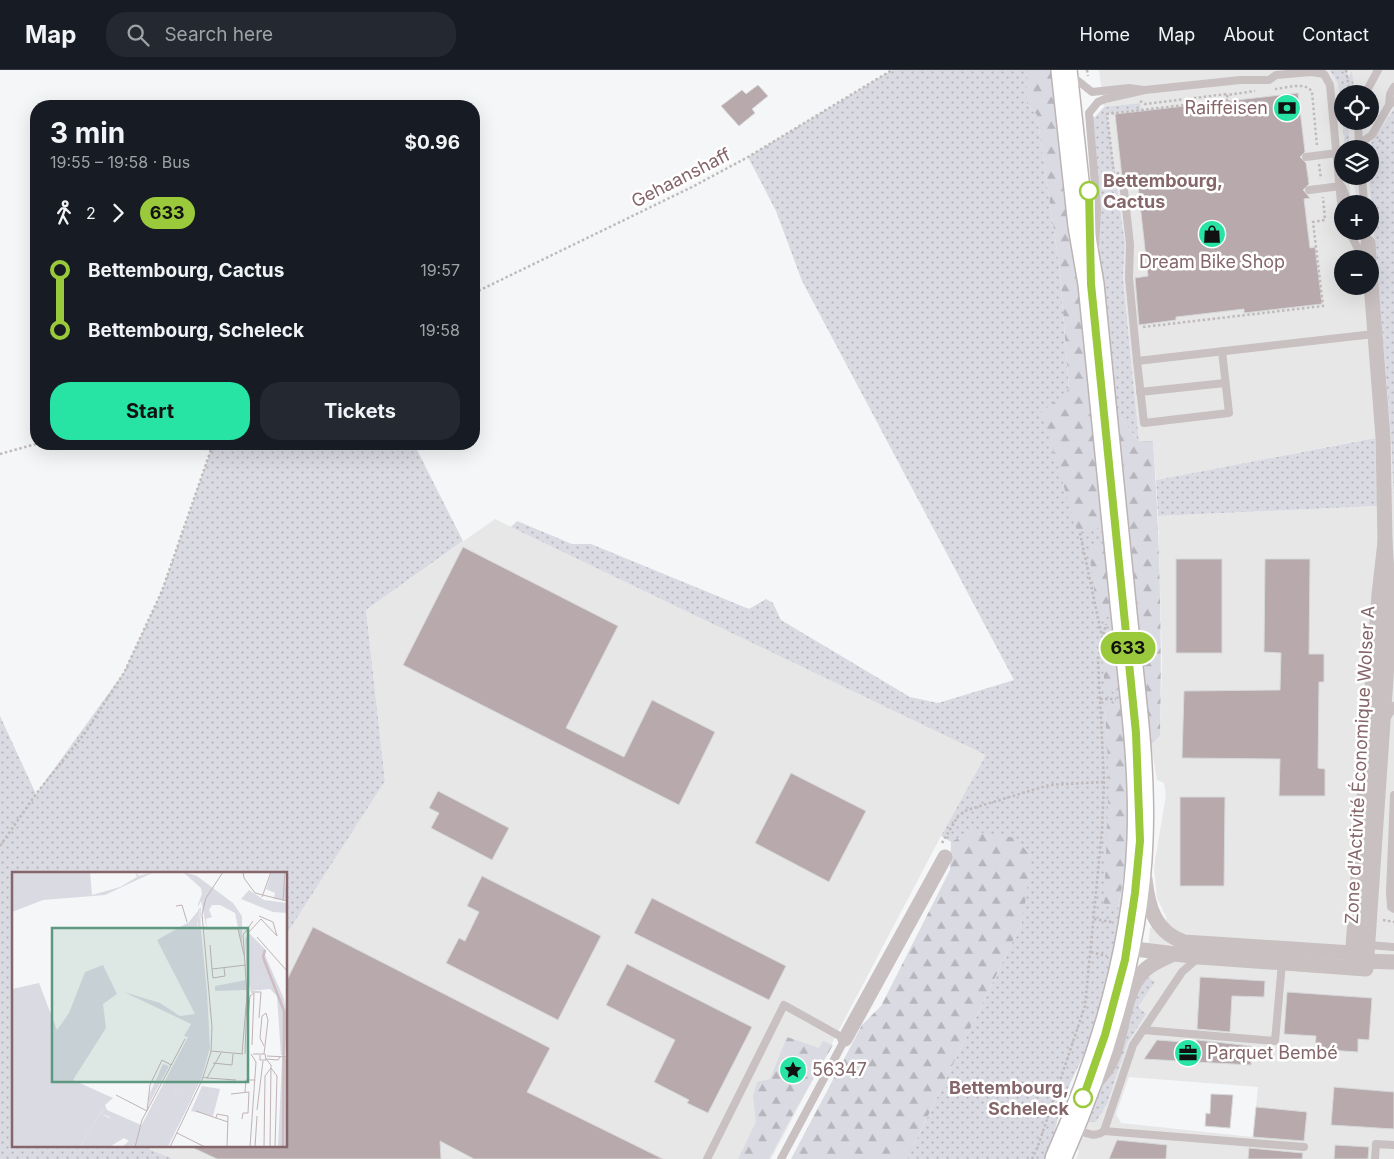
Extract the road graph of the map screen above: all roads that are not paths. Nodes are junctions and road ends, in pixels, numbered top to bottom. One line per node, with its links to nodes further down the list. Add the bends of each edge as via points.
1 (1378, 70): 3 (lane)
2 (1072, 73): 5 (lane, via 1092,92 1129,88); 16 (main road, via 1081,226)
3 (1370, 85)
4 (1394, 87): 6 (lane, via 1390,94)
5 (1145, 90): 7 (lane, via 1269,80 1276,76 1318,72 1328,79); 16 (lane, via 1105,99 1089,113 1097,209)
6 (1391, 103): 8 (lane)
7 (1335, 140)
8 (1366, 140)
9 (1334, 153): 10 (lane)
10 (1306, 156)
11 (1341, 186): 12 (lane); 14 (lane); 15 (lane)
12 (1309, 190)
13 (1124, 191): 20 (lane, via 1130,244 1128,278)
14 (1341, 195)
15 (1345, 195)
16 (1091, 284): 29 (main road, via 1136,733)
17 (1371, 295): 18 (street, Zone d'Activité Économique Wolser A)
18 (1374, 334): 19 (lane); 23 (street, Zone d'Activité Économique Wolser A)
19 (1222, 351): 20 (lane); 21 (lane)
20 (1137, 360): 22 (lane)
21 (1225, 383): 22 (lane); 22 (lane, via 1229,414 1144,423)
22 (1140, 392)
23 (1390, 521): 24 (street, Zone d'Activité Économique Wolser A, via 1385,542 1390,620)
24 (1375, 676): 26 (street, Zone d'Activité Économique Wolser A); 27 (street, Zone d'Activité Économique Wolser A)
25 (1394, 706): 26 (lane)
26 (1382, 725): 27 (street, Zone d'Activité Économique Wolser A)
27 (1366, 783): 34 (street, Zone d'Activité Économique Wolser A); 38 (street, Zone d'Activité Économique Wolser A)
28 (1394, 795): 31 (lane)
29 (1140, 841): 33 (main road); 38 (street, via 1148,905 1158,924 1174,938 1184,942)
30 (945, 857): 42 (street)
31 (1392, 875): 32 (lane, via 1390,893)
32 (1394, 910)
33 (1122, 942): 36 (street); 38 (street); 43 (main road, via 1105,1035)
34 (1368, 946): 35 (lane); 38 (street, Zone d'Activité Économique Wolser A)
35 (1394, 947)
36 (1174, 954): 37 (street); 43 (street, via 1142,972 1132,987 1107,1068)
37 (1199, 957): 40 (street); 41 (lane, via 1182,972)
38 (1357, 958): 39 (street); 40 (street, via 1366,969)
39 (1394, 962)
40 (1282, 963): 41 (lane, via 1275,1042)
41 (1143, 1030): 45 (lane, via 1133,1045)
42 (845, 1039): 48 (lane, via 784,1006); 49 (lane)
43 (1083, 1098): 44 (main road)
44 (1072, 1127): 45 (lane, via 1092,1135); 50 (main road)
45 (1104, 1131): 47 (lane)
46 (1394, 1145): 51 (lane, via 1376,1144)
47 (1304, 1147)
48 (707, 1159)
49 (781, 1159)
50 (1058, 1159)
51 (1375, 1159)

